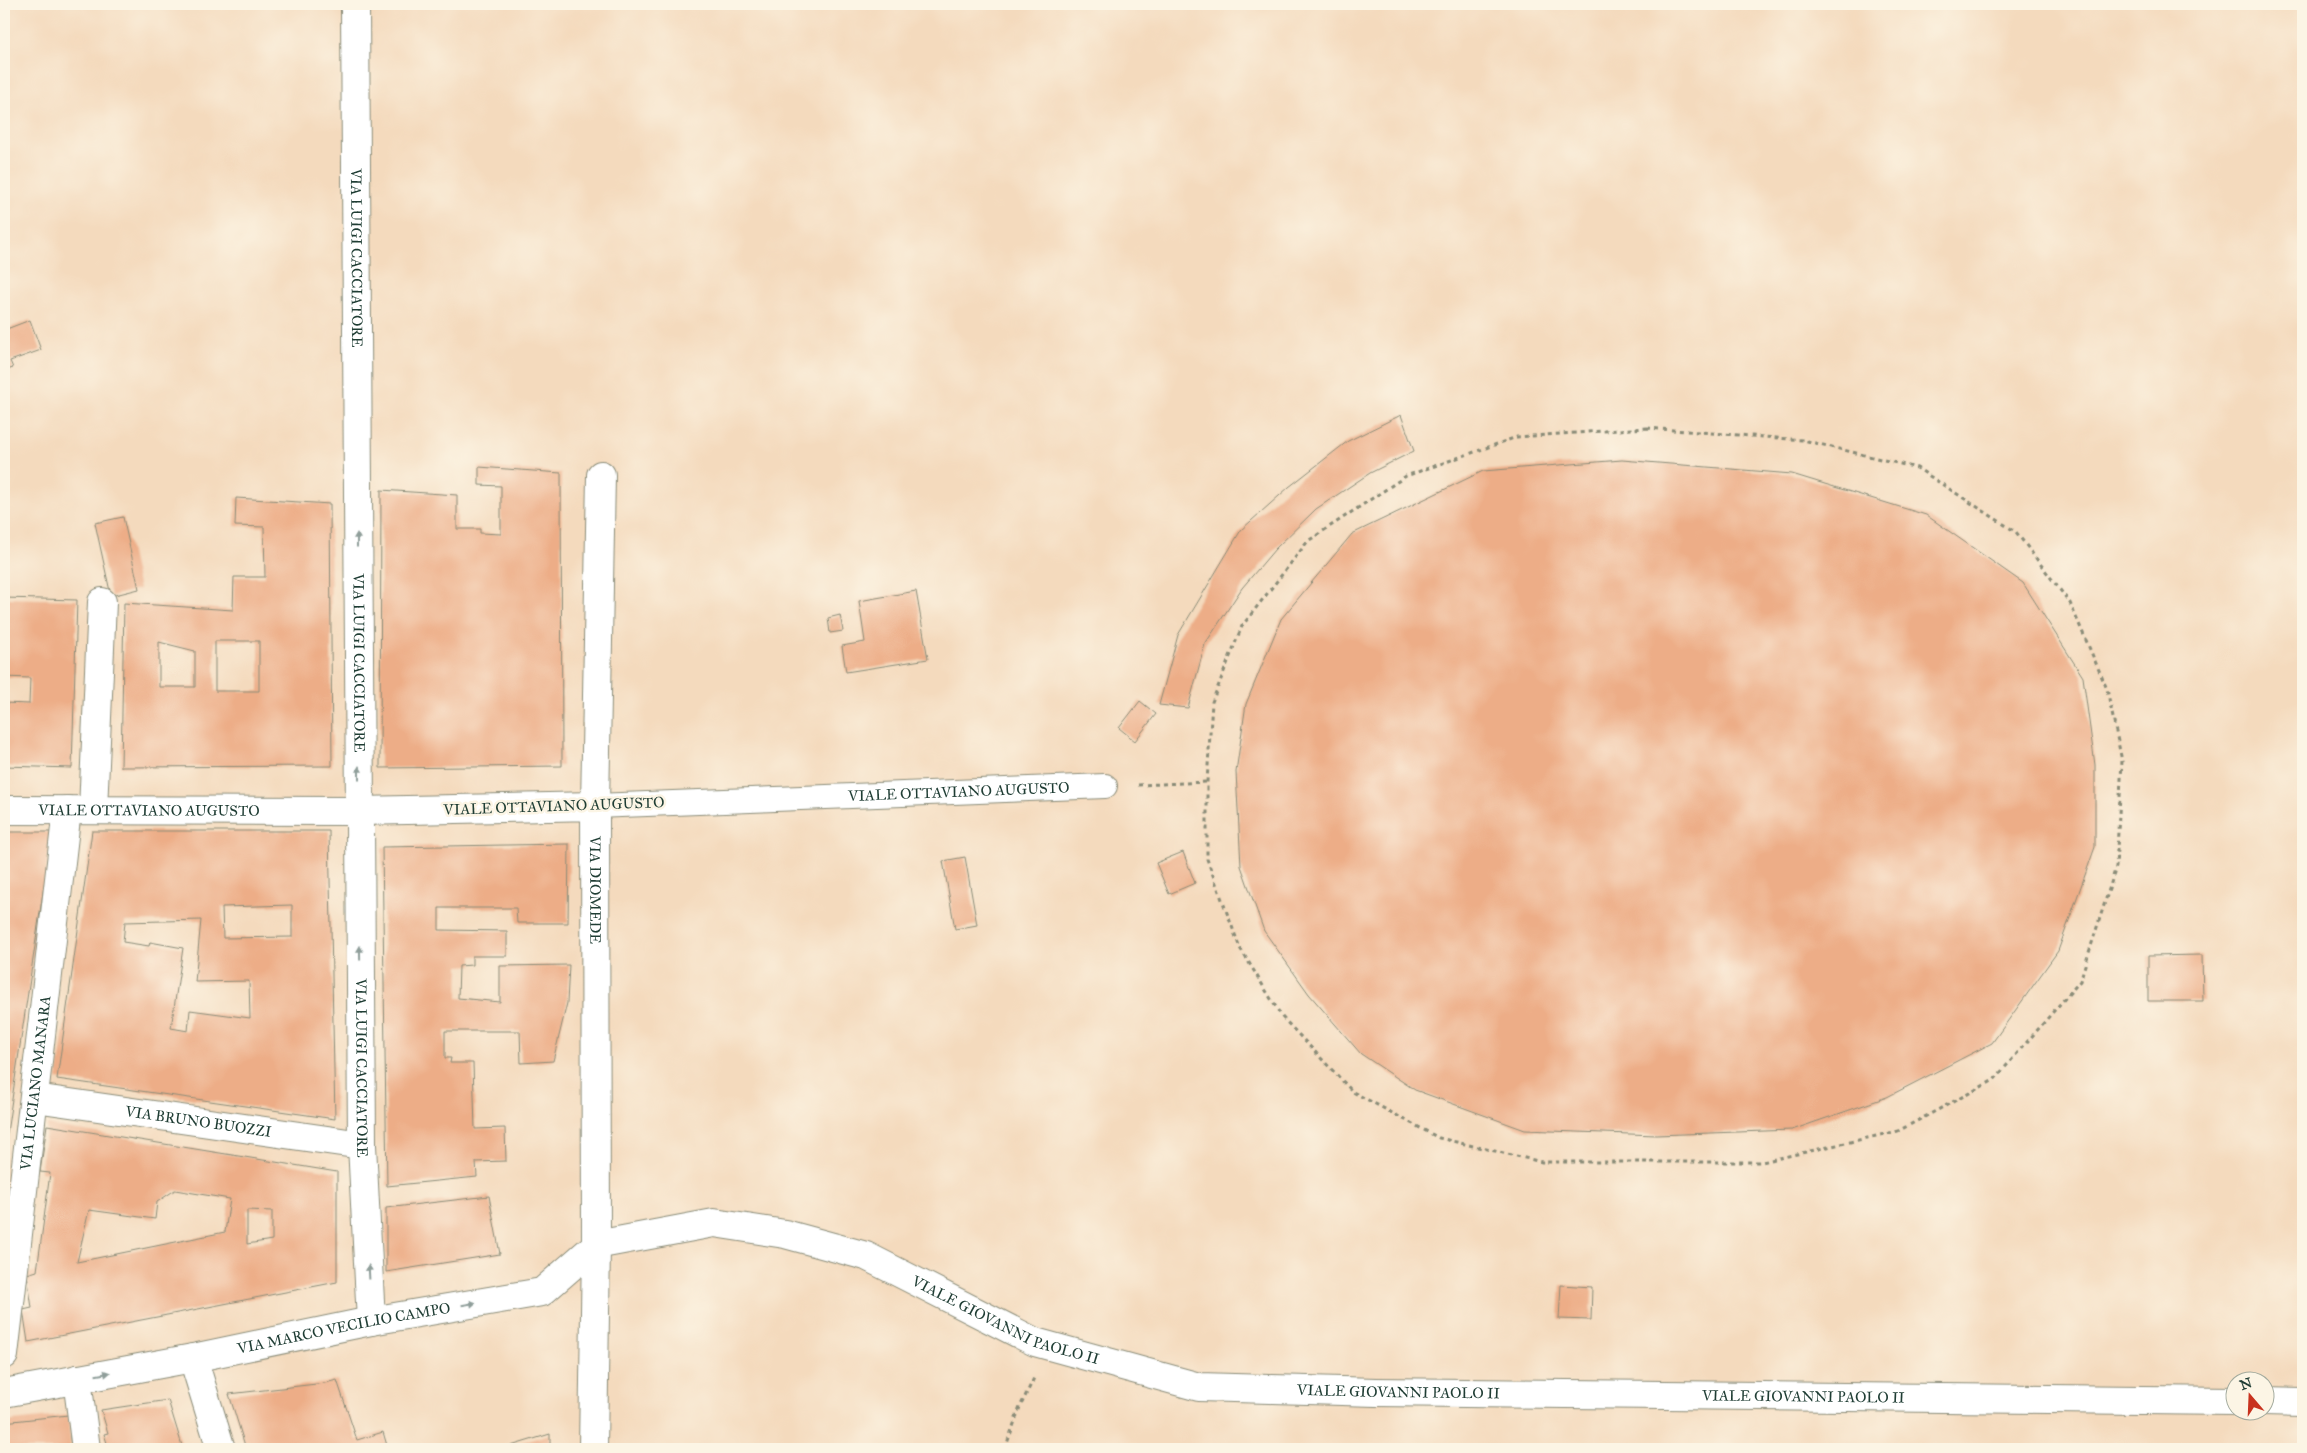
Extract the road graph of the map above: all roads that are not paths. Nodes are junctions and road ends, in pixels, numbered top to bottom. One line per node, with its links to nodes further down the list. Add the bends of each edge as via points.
1 (355, 4): 8 (street, VIA LUIGI CACCIATORE, one-way to 1)
2 (601, 475): 5 (street, VIA DIOMEDE)
3 (102, 602): 7 (street, VIA LUCIANO MANARA)
4 (1105, 786): 5 (street, VIALE OTTAVIANO AUGUSTO)
5 (595, 806): 8 (street, VIALE OTTAVIANO AUGUSTO); 11 (street, VIA DIOMEDE)
6 (4, 810): 7 (street, VIALE OTTAVIANO AUGUSTO)
7 (80, 810): 8 (street, VIALE OTTAVIANO AUGUSTO); 9 (street, VIA LUCIANO MANARA)
8 (359, 811): 10 (street, VIA LUIGI CACCIATORE, one-way to 8)
9 (35, 1098): 10 (street, VIA BRUNO BUOZZI); 13 (street, VIA LUCIANO MANARA)
10 (362, 1145): 12 (street, VIA LUIGI CACCIATORE, one-way to 10)
11 (596, 1245): 12 (street, VIA MARCO VECILIO CAMPO, one-way to 11, via 542,1292); 17 (street, VIALE GIOVANNI PAOLO II, via 714,1223 785,1234 866,1256 1036,1342 1199,1387 1376,1392); 22 (street, VIA DIOMEDE)
12 (371, 1321): 14 (street, VIA MARCO VECILIO CAMPO)
13 (4, 1355)
14 (193, 1358): 15 (street, VIA MARCO VECILIO CAMPO, one-way to 14); 21 (street)
15 (77, 1379): 16 (street, VIA MARCO VECILIO CAMPO); 20 (street)
16 (4, 1393)
17 (2224, 1401)
18 (2274, 1401): 19 (street)
19 (2303, 1402)
20 (86, 1449)
21 (221, 1449)
22 (593, 1449)

